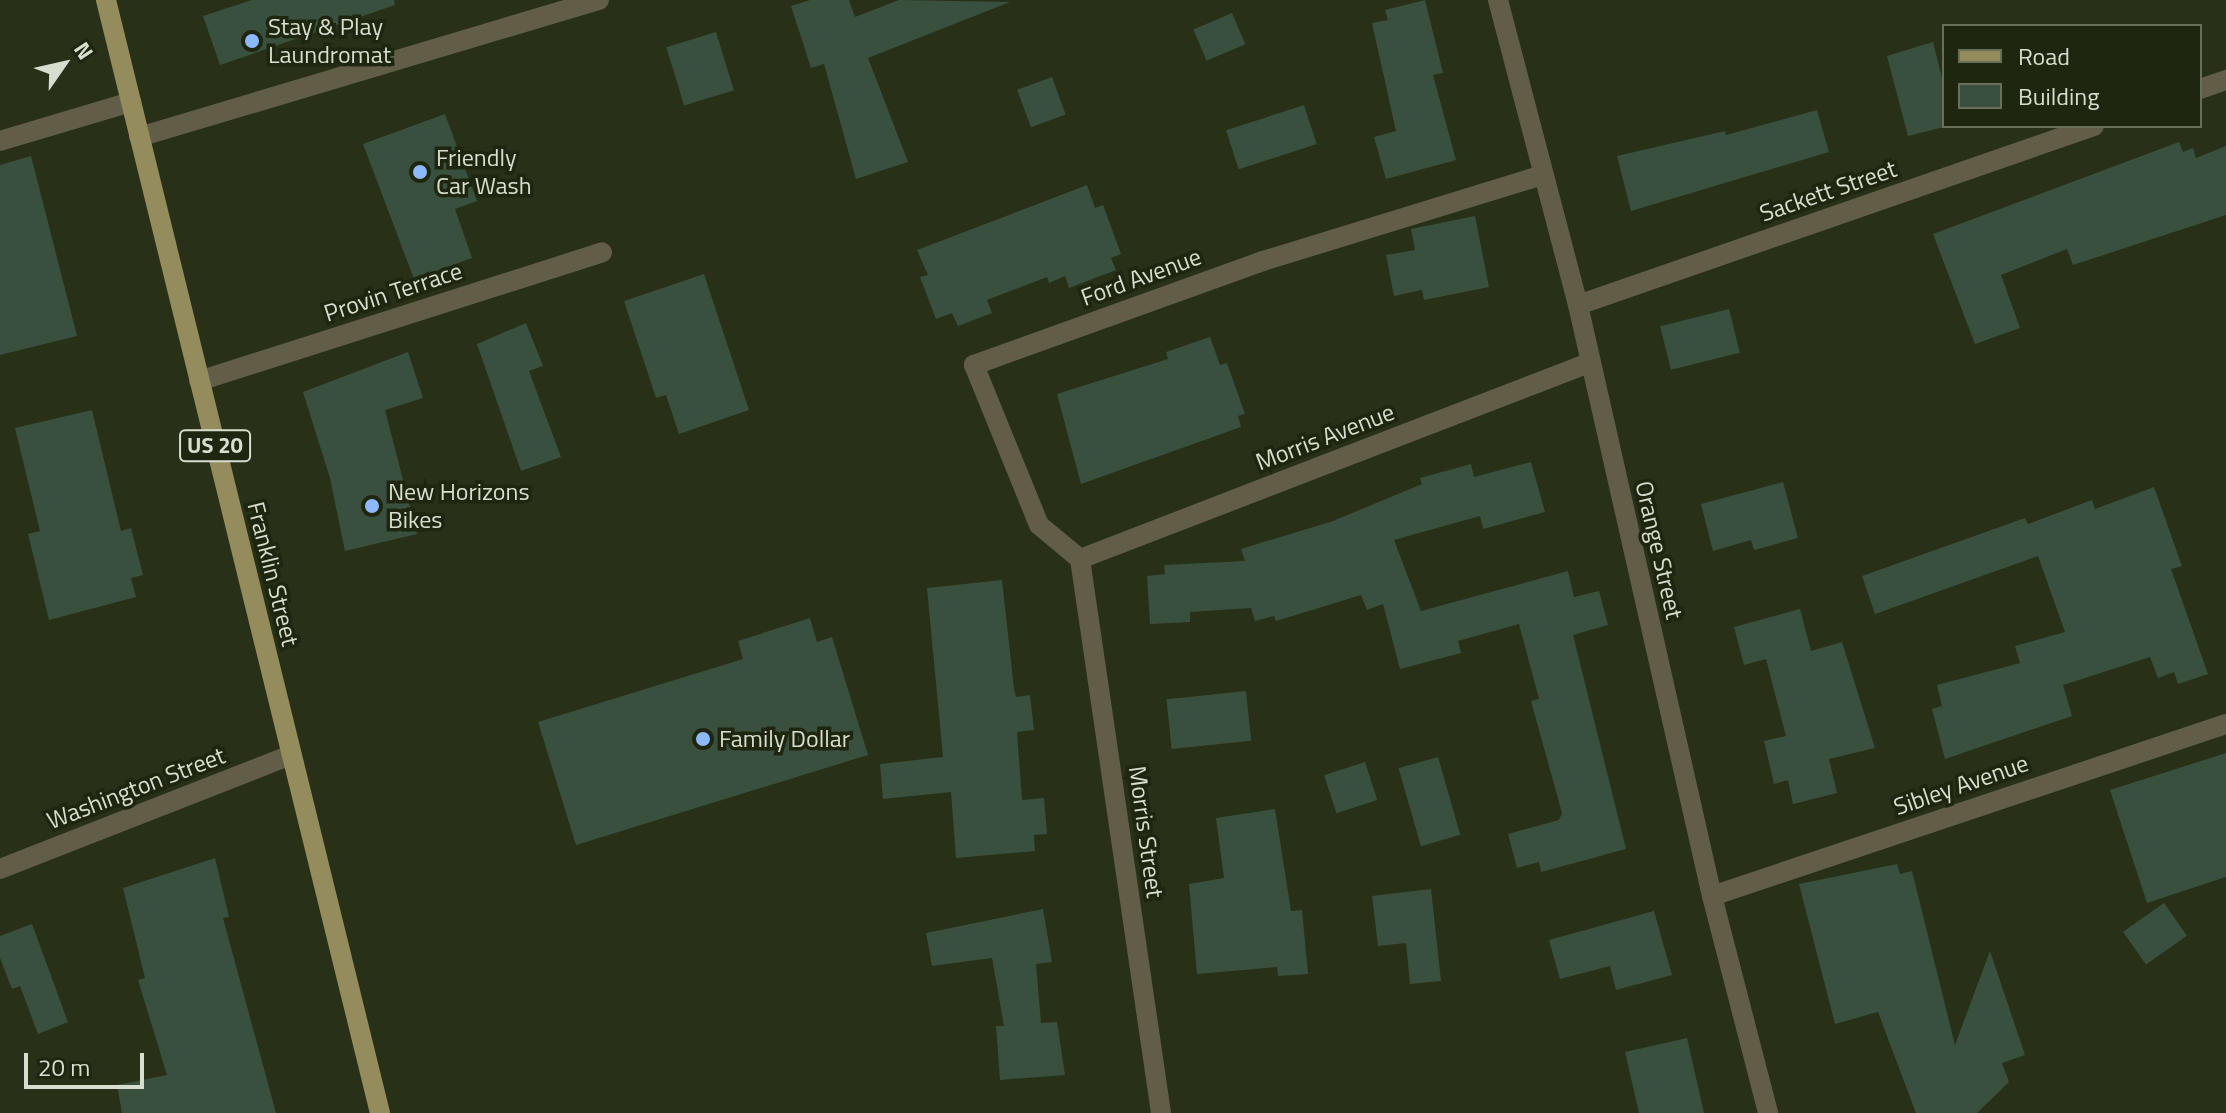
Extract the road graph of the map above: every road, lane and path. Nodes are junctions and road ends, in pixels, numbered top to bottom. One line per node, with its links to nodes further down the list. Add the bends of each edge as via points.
1 (106, 0): 6 (main road, Franklin Street / US 20)
2 (599, 0): 8 (street)
3 (1498, 0): 10 (street, Orange Street)
4 (2226, 80): 5 (street)
5 (2202, 88)
6 (131, 102): 8 (main road, Franklin Street / US 20); 9 (street)
7 (2088, 128): 12 (street, Sackett Street)
8 (139, 137): 14 (main road, Franklin Street / US 20)
9 (0, 141)
10 (1542, 175): 12 (street, Orange Street); 15 (street, Ford Avenue, via 1263,261 974,365 1039,525)
11 (602, 252): 14 (street, Provin Terrace)
12 (1578, 305): 13 (street, Orange Street)
13 (1589, 363): 15 (street, Morris Avenue); 19 (street, Orange Street)
14 (199, 381): 17 (main road, Franklin Street / US 20)
15 (1080, 559): 21 (street, Morris Street)
16 (2226, 724): 19 (street, Sibley Avenue)
17 (291, 755): 18 (street, Washington Street); 20 (main road, Franklin Street / US 20)
18 (0, 869)
19 (1712, 896): 22 (street, Orange Street)
20 (380, 1113)
21 (1161, 1113)
22 (1768, 1113)

